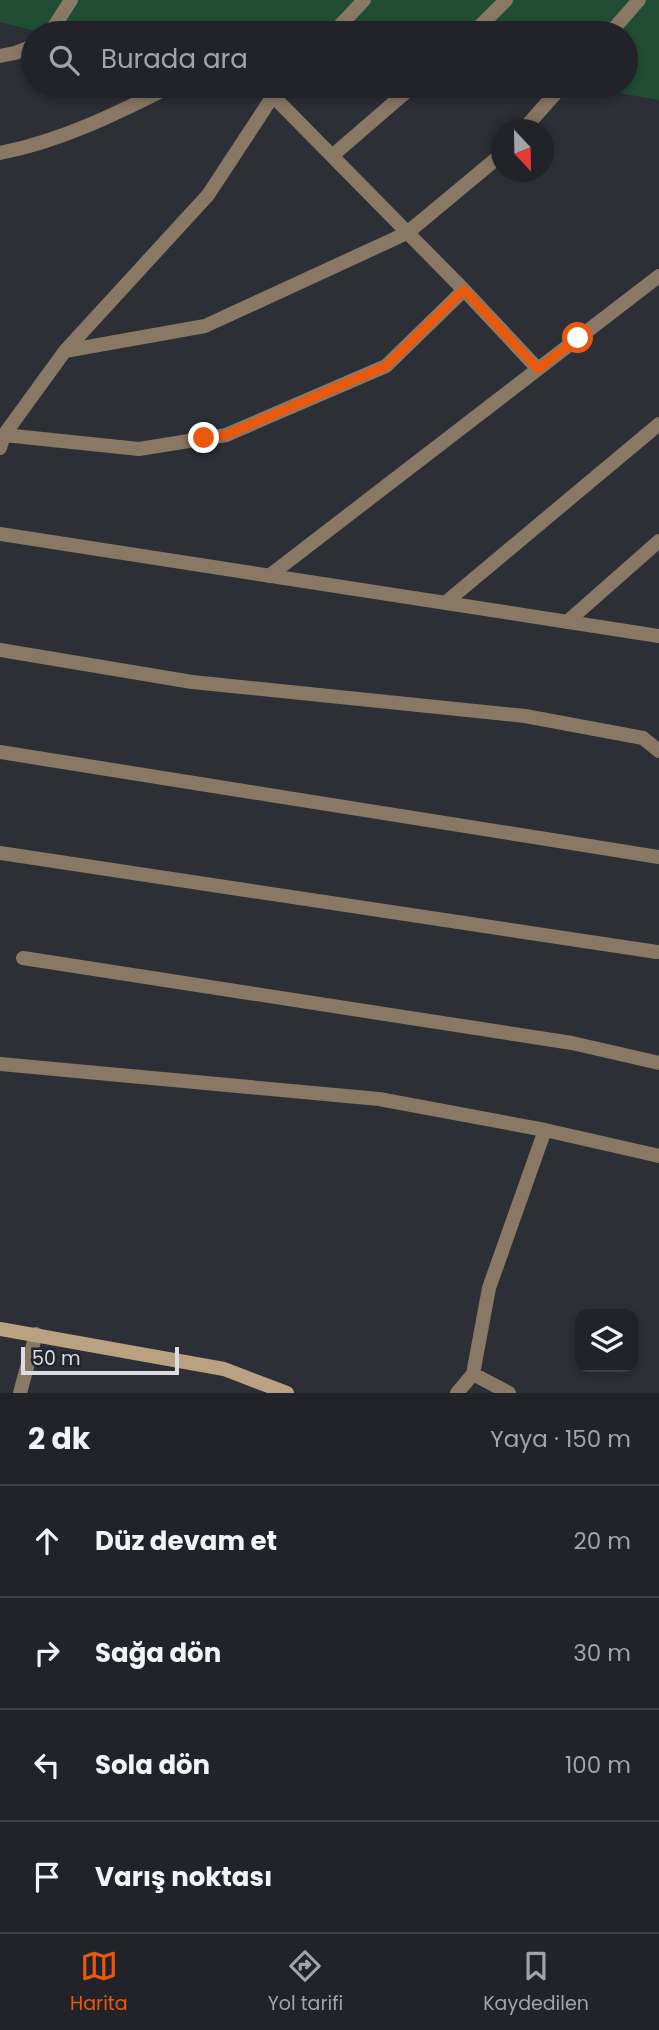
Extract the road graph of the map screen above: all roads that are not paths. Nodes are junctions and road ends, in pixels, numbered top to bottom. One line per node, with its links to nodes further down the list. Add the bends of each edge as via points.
1 (71, 0): 5 (street)
2 (364, 0): 6 (street)
3 (506, 0): 7 (street)
4 (639, 0): 8 (street)
5 (59, 21)
6 (344, 21)
7 (485, 21)
8 (621, 21)
9 (21, 51): 10 (street)
10 (0, 56)
11 (146, 98): 17 (street, via 64,136)
12 (273, 98): 23 (street, via 208,195)
13 (284, 98): 18 (street)
14 (399, 98): 18 (street)
15 (551, 98): 16 (street)
16 (533, 119)
17 (0, 152)
18 (332, 156): 20 (street)
19 (491, 162): 20 (street)
20 (407, 233): 22 (street); 23 (street, via 205,326)
21 (659, 276): 24 (street)
22 (464, 290): 24 (street); 26 (street, via 386,366 226,435 139,449)
23 (65, 351): 26 (street)
24 (538, 369): 29 (street)
25 (659, 424): 30 (street)
26 (2, 442)
27 (0, 534): 29 (street)
28 (659, 541): 31 (street)
29 (269, 576): 30 (street)
30 (445, 603): 31 (street)
31 (567, 622): 32 (street)
32 (659, 636)
33 (0, 650): 34 (street, via 192,682 525,716 643,738)
34 (659, 751)
35 (0, 752): 37 (street)
36 (0, 853): 38 (street)
37 (659, 857)
38 (659, 949)
39 (23, 958): 40 (street, via 572,1043)
40 (659, 1063)
41 (0, 1064): 42 (street, via 379,1099)
42 (545, 1130): 43 (street); 46 (street, via 489,1287)
43 (659, 1156)
44 (0, 1329): 45 (street)
45 (36, 1334): 47 (street); 48 (street, via 224,1369)
46 (473, 1374): 49 (street); 50 (street)
47 (20, 1393)
48 (286, 1393)
49 (457, 1393)
50 (509, 1393)

